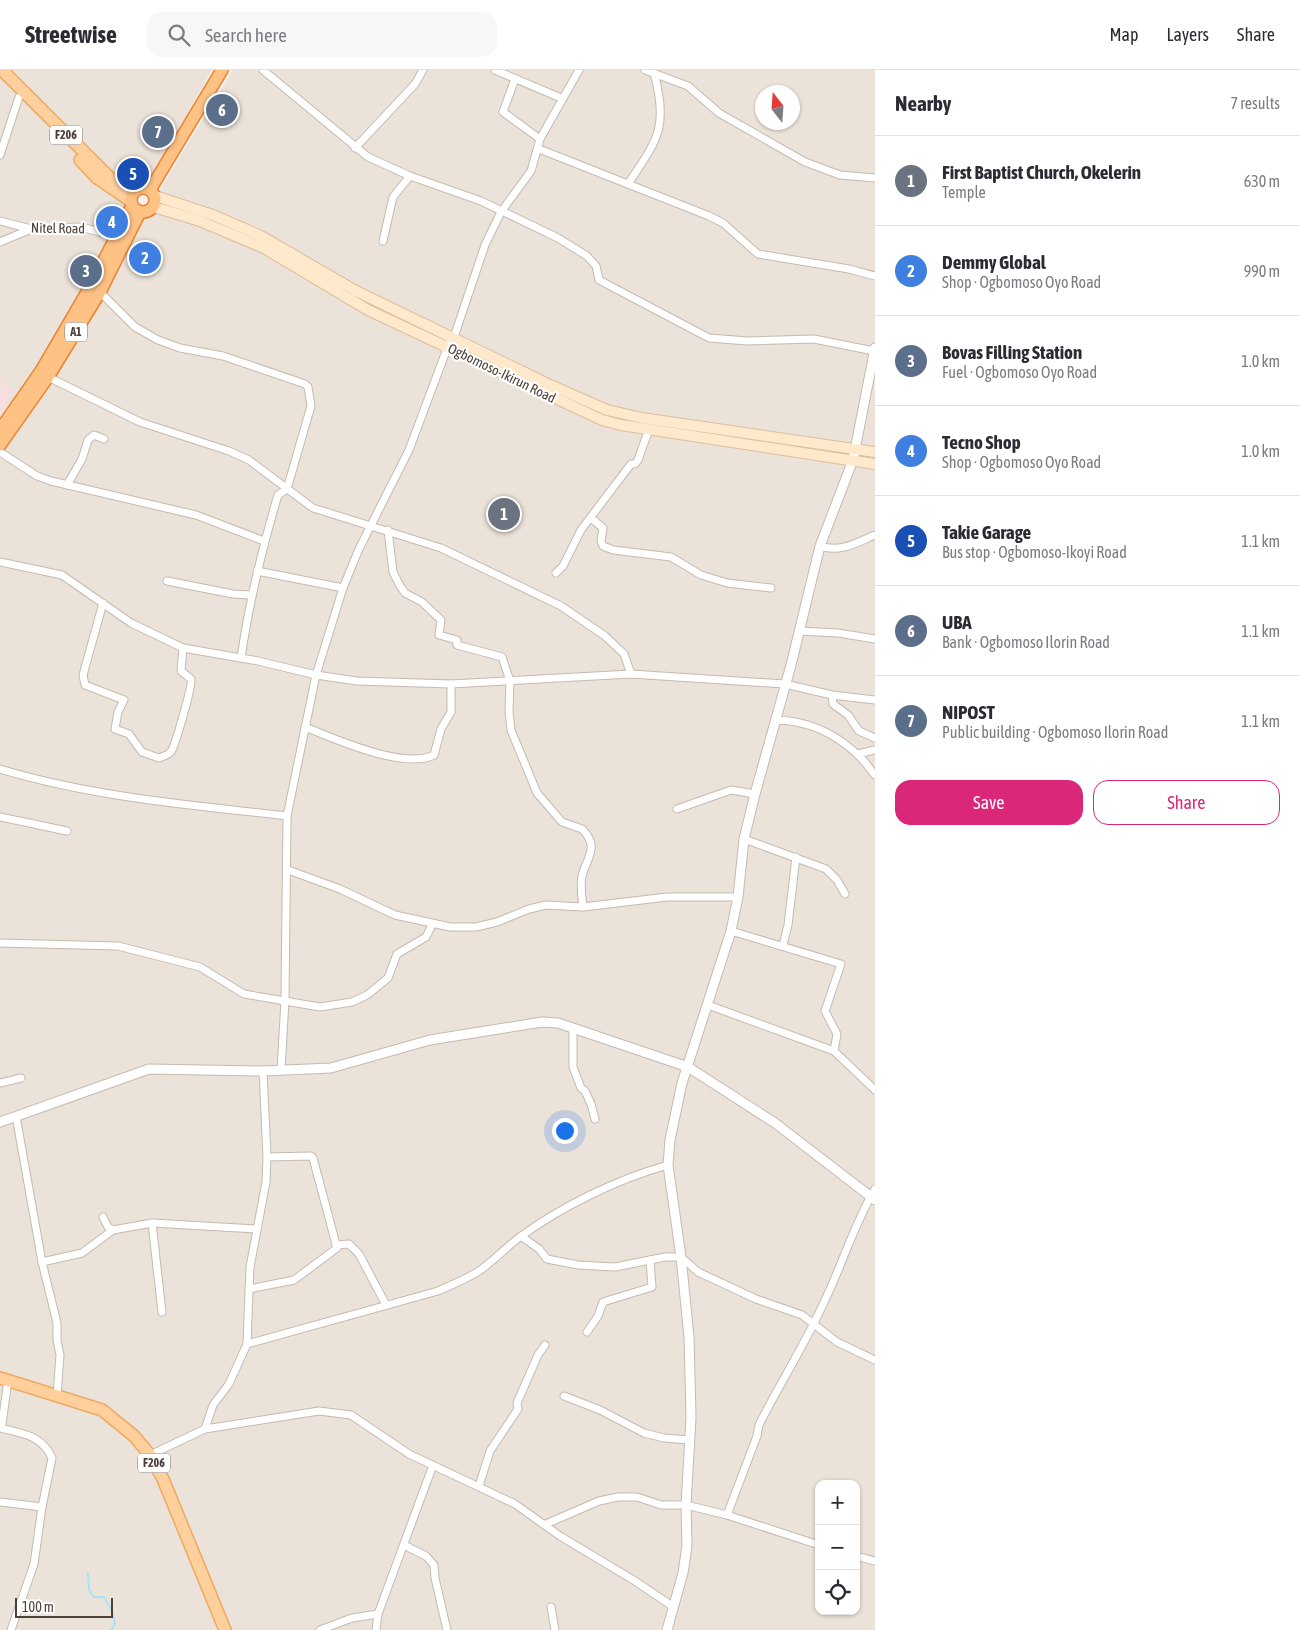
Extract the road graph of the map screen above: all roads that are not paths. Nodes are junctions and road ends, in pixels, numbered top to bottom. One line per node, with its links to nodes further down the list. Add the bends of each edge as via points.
1 (222, 70): 20 (highway)
2 (263, 70): 13 (street)
3 (423, 70): 13 (street, via 415,84)
4 (495, 70): 9 (street)
5 (579, 70): 11 (street)
6 (645, 70): 7 (street)
7 (654, 73): 17 (street, via 688,86 719,113 805,162 840,175); 18 (street, via 659,96 658,135)
8 (7, 74): 10 (main road, F206); 19 (main road, F206, via 109,177)
9 (515, 79): 11 (street); 12 (street, via 503,112)
10 (19, 97): 15 (street); 21 (main road, F206, via 98,178)
11 (561, 98): 12 (street)
12 (540, 139): 14 (street)
13 (354, 148): 16 (street)
14 (539, 149): 18 (street); 22 (street, via 531,170)
15 (0, 155)
16 (410, 176): 22 (street, via 482,201); 26 (street, via 393,197)
17 (875, 178)
18 (628, 184): 28 (street, via 723,223 758,254)
19 (136, 190): 20 (highway, via 144,187); 21 (highway, A1)
20 (153, 198): 21 (highway, via 148,212); 30 (main road, Ogbomoso-Ikirun Road, via 212,215 261,236 356,291); 31 (main road, Ogbomoso-Ikirun Road, via 256,245 361,306)
21 (134, 206): 25 (highway, A1); 29 (highway, A1)
22 (500, 212): 30 (street, via 485,245); 32 (street, via 572,246 596,266 599,280 708,338 748,341 814,339)
23 (0, 221): 24 (street, Nitel Road)
24 (32, 229): 25 (street, Nitel Road, via 80,227); 27 (street)
25 (115, 236): 35 (highway, A1, via 90,287 41,371)
26 (383, 241)
27 (0, 242)
28 (875, 276)
29 (100, 292): 33 (highway, A1); 44 (street, via 136,327 158,340 180,348 223,356 308,387 311,406)
30 (454, 336): 31 (street); 38 (main road, Ogbomoso-Ikirun Road, via 607,410 642,418)
31 (448, 346): 34 (main road, Ogbomoso-Ikirun Road, via 588,414 621,425); 46 (street, via 408,450)
32 (875, 350): 38 (street)
33 (48, 377): 37 (highway, A1); 44 (street, via 140,422 249,460)
34 (649, 429): 41 (main road, Ogbomoso-Ikirun Road); 45 (street, via 638,460 630,464)
35 (0, 430)
36 (104, 439): 43 (street, via 94,435 88,440 82,459)
37 (0, 445)
38 (856, 448): 40 (main road, Ogbomoso-Ikirun Road); 41 (street)
39 (0, 452): 43 (street, via 37,476)
40 (875, 452)
41 (853, 460): 42 (main road, Ogbomoso-Ikirun Road); 50 (street)
42 (875, 464)
43 (67, 485): 49 (street, via 196,515)
44 (287, 489): 46 (street, via 312,508); 49 (street, via 278,495)
45 (591, 518): 53 (street, via 581,530 563,566); 56 (street, via 603,528 600,541 608,548 663,555 706,577)
46 (372, 525): 47 (street); 55 (street)
47 (388, 530): 63 (street, via 441,548 561,606 605,636 624,654); 65 (street, via 393,572 405,593 418,599 441,620 439,635 457,640 457,645 502,657)
48 (875, 535): 50 (street, via 844,548 831,550)
49 (264, 540): 52 (street)
50 (820, 546): 59 (street)
51 (0, 562): 58 (street, via 62,575)
52 (257, 571): 55 (street); 57 (street)
53 (556, 572)
54 (167, 581): 57 (street)
55 (343, 588): 64 (street)
56 (771, 588)
57 (251, 595): 62 (street)
58 (103, 603): 61 (street, via 131,623); 61 (street, via 83,675 85,685 124,700 115,729 129,734 142,752 159,758 172,750 193,684 181,671)
59 (799, 631): 60 (street, via 838,632); 67 (street)
60 (875, 639)
61 (183, 648): 62 (street)
62 (241, 658): 64 (street)
63 (631, 674): 65 (street); 67 (street)
64 (316, 675): 66 (street, via 357,681); 71 (street)
65 (510, 681): 66 (street); 87 (street, via 511,730 538,793 562,822 582,829 589,840 592,851 582,878)
66 (451, 684): 71 (street, via 451,712 441,729 434,755 427,759 415,760 355,748)
67 (785, 684): 68 (street); 70 (street)
68 (832, 695): 69 (street); 72 (street, via 833,704 848,715 859,731)
69 (875, 700)
70 (776, 720): 74 (street, via 814,726); 77 (street)
71 (305, 727): 79 (street)
72 (875, 738)
73 (875, 750): 74 (street)
74 (858, 754): 76 (street)
75 (0, 769): 79 (street, via 90,791)
76 (875, 775)
77 (755, 794): 78 (street, via 731,790); 82 (street)
78 (677, 809)
79 (287, 816): 84 (street)
80 (0, 818): 81 (street)
81 (67, 831)
82 (744, 840): 83 (street); 86 (street)
83 (796, 856): 85 (street, via 826,869); 91 (street)
84 (288, 870): 88 (street, via 395,914); 92 (street)
85 (845, 894)
86 (738, 897): 87 (street, via 667,897); 89 (street)
87 (582, 908): 88 (street, via 546,905 476,927)
88 (432, 925): 92 (street, via 426,936 397,954 394,968 381,985 360,999 320,1007)
89 (731, 931): 91 (street); 93 (street)
90 (0, 944): 92 (street, via 118,946 200,967 244,994)
91 (783, 945): 95 (street, via 842,964 825,1011 837,1034)
92 (285, 1000): 97 (street)
93 (708, 1005): 95 (street); 96 (street)
94 (573, 1028): 96 (street); 97 (street, via 542,1022 524,1023 430,1040 331,1068); 103 (street, via 573,1067)
95 (834, 1051): 101 (street)
96 (688, 1067): 106 (street, via 674,1117); 107 (street, via 775,1123)
97 (282, 1070): 98 (street)
98 (263, 1071): 102 (street, via 149,1069); 105 (street)
99 (21, 1078): 100 (street)
100 (0, 1083)
101 (875, 1090)
102 (16, 1116): 104 (street); 116 (street)
103 (595, 1119)
104 (0, 1122)
105 (267, 1157): 110 (street); 113 (street, via 313,1158)
106 (668, 1165): 112 (street, via 599,1190); 114 (street)
107 (873, 1195): 120 (street, via 849,1240)
108 (103, 1217): 111 (street)
109 (152, 1223): 110 (street); 111 (street); 119 (street)
110 (257, 1229): 117 (street)
111 (113, 1230): 116 (street, via 82,1252)
112 (521, 1236): 115 (street, via 547,1259 578,1265 615,1267); 118 (street, via 463,1280 438,1291)
113 (336, 1244): 117 (street, via 337,1248 294,1280); 118 (street, via 349,1244 360,1254)
114 (681, 1257): 115 (street); 120 (street, via 698,1272); 130 (street, via 690,1337)
115 (650, 1260): 121 (street, via 652,1288 603,1302)
116 (42, 1262): 126 (street, via 57,1323 60,1356)
117 (249, 1289): 122 (street)
118 (386, 1305): 122 (street)
119 (162, 1312)
120 (815, 1323): 124 (street, via 837,1342); 137 (street, via 759,1425 758,1436)
121 (587, 1332)
122 (247, 1344): 129 (street, via 229,1384 213,1404)
123 (545, 1345): 133 (street, via 517,1403 518,1409 490,1451)
124 (875, 1360)
125 (4, 1379): 126 (main road, F206); 128 (street)
126 (58, 1396): 131 (main road, F206, via 102,1410 120,1423)
127 (564, 1396): 130 (street, via 644,1433)
128 (0, 1427): 136 (street, via 33,1436 50,1452 52,1458)
129 (205, 1429): 131 (street); 132 (street, via 335,1411 351,1415 409,1454)
130 (689, 1440): 135 (street)
131 (150, 1455): 147 (main road, F206, via 190,1541)
132 (433, 1464): 133 (street); 140 (street)
133 (479, 1486): 138 (street)
134 (0, 1502): 136 (street)
135 (686, 1505): 137 (street); 138 (street, via 662,1505 638,1497 618,1497 576,1509); 143 (street, via 685,1562)
136 (42, 1507): 146 (street, via 34,1564)
137 (727, 1515): 139 (street)
138 (546, 1524): 143 (street)
139 (815, 1544)
140 (404, 1545): 145 (street); 150 (street, via 426,1556 434,1565)
141 (860, 1557): 142 (street)
142 (875, 1561)
143 (672, 1606): 152 (street)
144 (551, 1607): 151 (street)
145 (378, 1614): 148 (street, via 352,1618); 149 (street)
146 (11, 1630)
147 (225, 1630)
148 (320, 1630)
149 (376, 1630)
150 (447, 1630)
151 (555, 1630)
152 (667, 1630)

